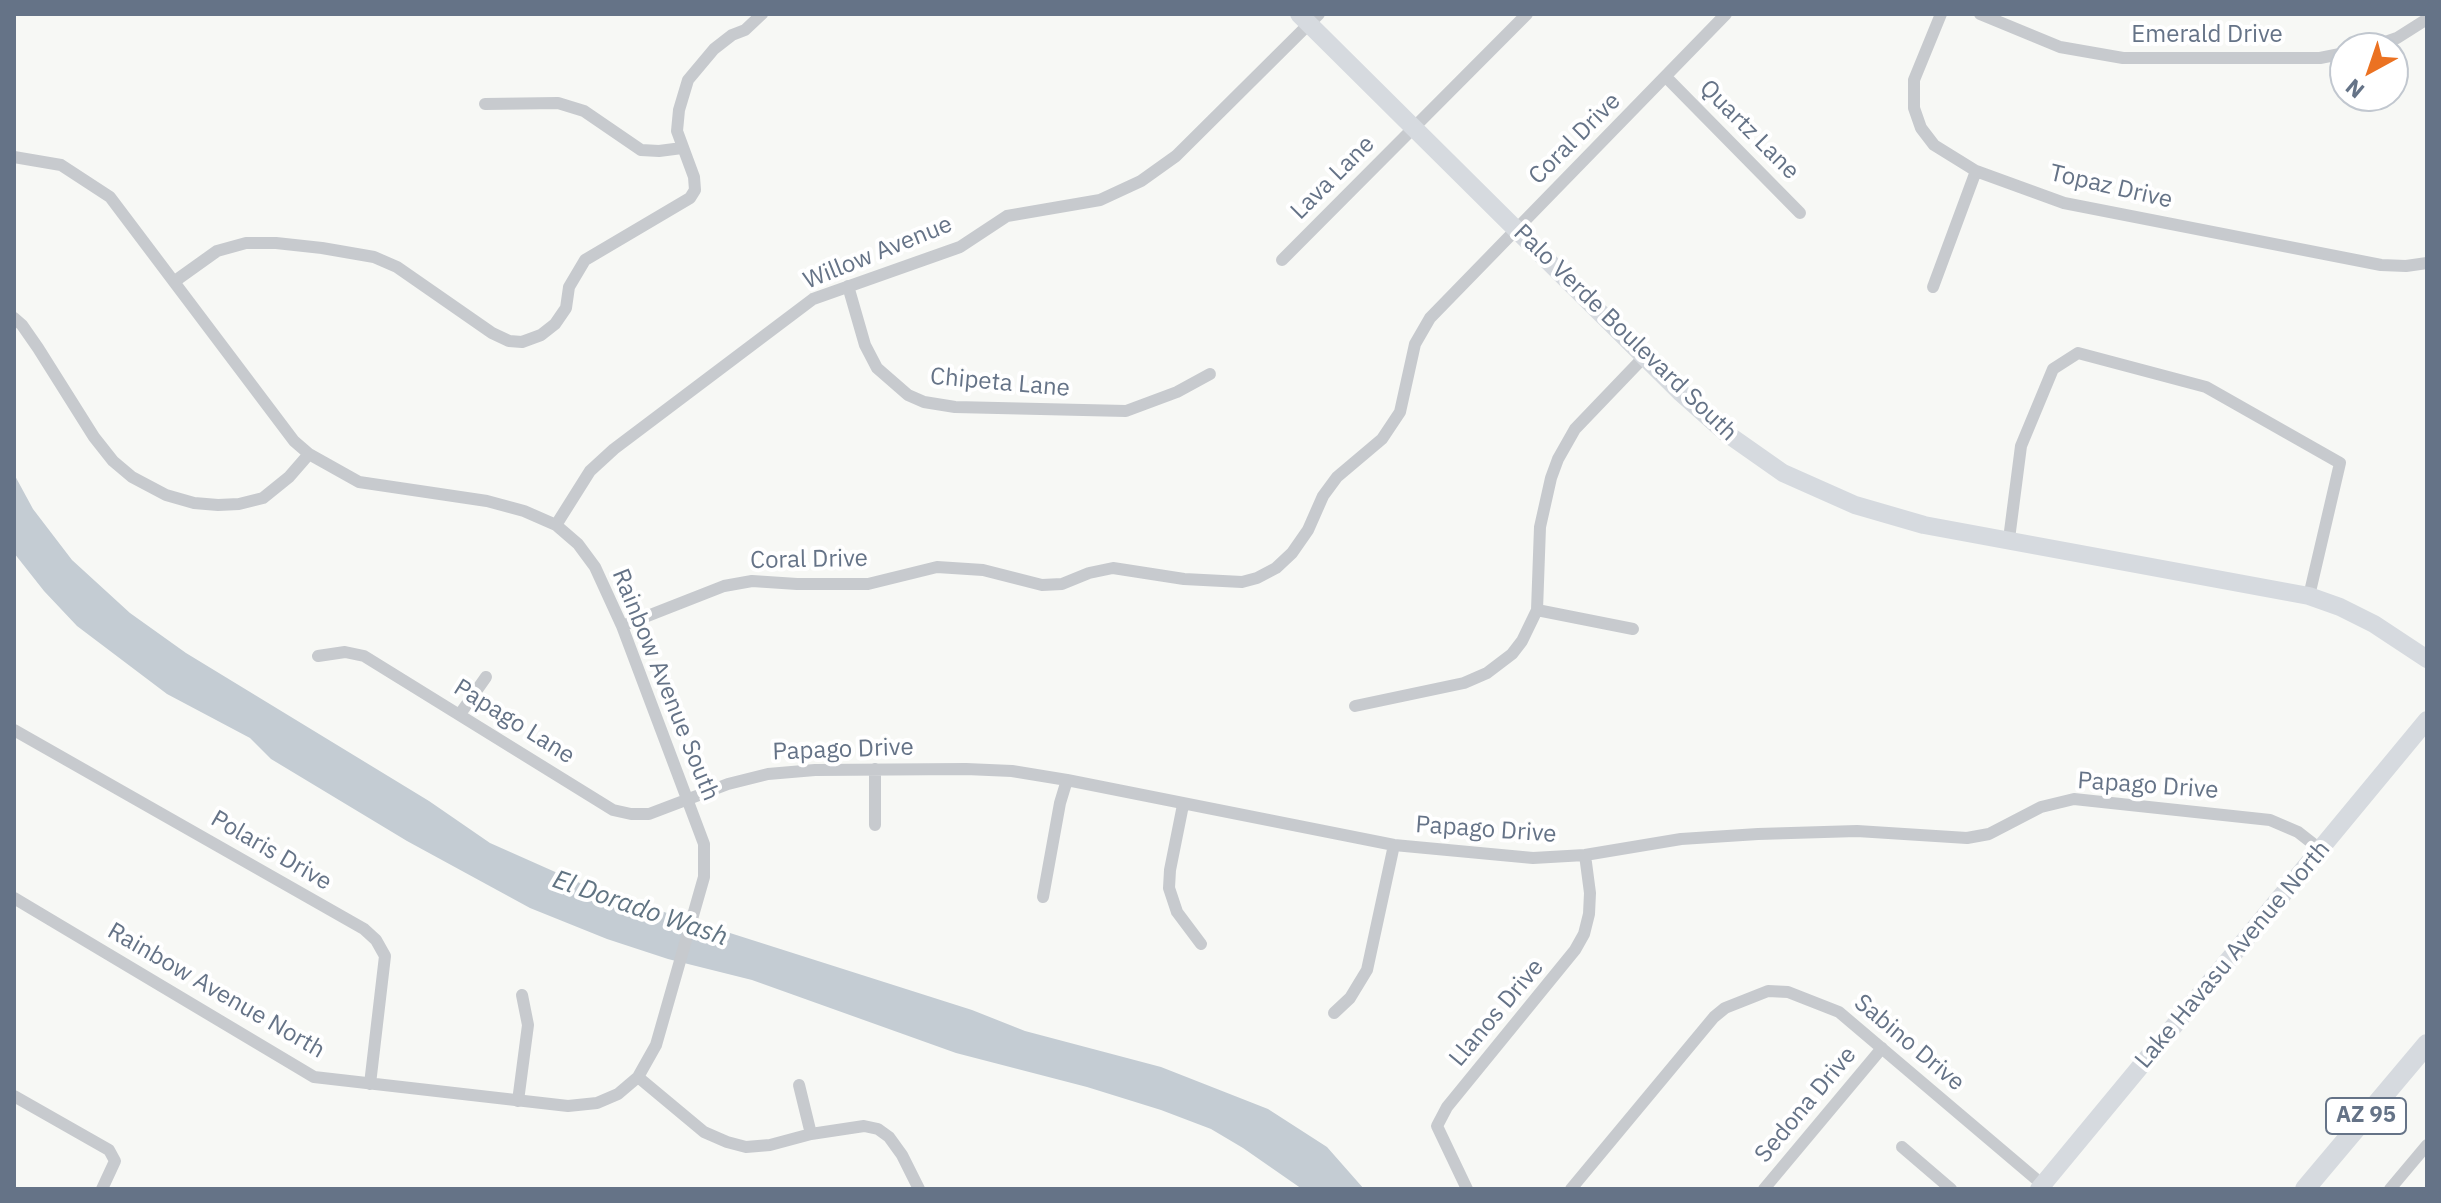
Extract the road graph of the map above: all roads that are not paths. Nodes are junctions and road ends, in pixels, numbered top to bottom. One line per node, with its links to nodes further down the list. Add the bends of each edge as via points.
1 (762, 14): 13 (street, via 714,49 688,80 677,131)
2 (1527, 14): 12 (street, Lava Lane)
3 (1726, 14): 10 (street, Coral Drive)
4 (1941, 14): 15 (street, Topaz Drive, via 1914,80 1914,108 1934,145)
5 (1980, 14): 9 (street, Emerald Drive, via 2060,47 2123,58)
6 (1309, 17): 12 (main road, Palo Verde Boulevard South); 21 (street, Willow Avenue, via 1176,156 1141,181 1100,200 1007,216 960,247)
7 (2427, 19): 8 (street)
8 (2406, 32)
9 (2329, 56)
10 (1666, 77): 16 (street, Quartz Lane); 17 (street, Coral Drive)
11 (485, 104): 13 (street, via 558,103 593,116 641,150)
12 (1414, 128): 17 (main road, Palo Verde Boulevard South); 18 (street, Lava Lane)
13 (682, 148): 20 (street, via 694,177 690,198 585,260 555,324 522,342 492,333 397,267 361,255 246,243 217,251)
14 (14, 157): 20 (street, Rainbow Avenue South, via 61,165 110,197)
15 (1976, 171): 19 (street, Topaz Drive, via 2064,203 2381,265); 22 (street)
16 (1800, 213)
17 (1516, 229): 24 (main road, Palo Verde Boulevard South); 31 (street, Coral Drive, via 1430,318 1415,344 1400,412 1382,439 1337,477 1292,553 1257,578 1184,579 1113,568 1042,585 983,570 937,567 868,584 752,581 724,586)
18 (1282, 260)
19 (2427, 263)
20 (175, 281): 26 (street, Rainbow Avenue South)
21 (848, 286): 25 (street, Chipeta Lane, via 877,368 924,402 1126,411); 27 (street, Willow Avenue, via 813,299 614,449 590,471)
22 (1933, 287)
23 (14, 318): 26 (street, via 113,461 166,495 218,505 263,498)
24 (1644, 357): 28 (main road, Palo Verde Boulevard South, via 1726,433 1783,473 1890,517); 30 (street, via 1575,429 1558,459 1540,527)
25 (1210, 374)
26 (309, 454): 27 (street, Rainbow Avenue South, via 359,482 487,501)
27 (556, 525): 31 (street, Rainbow Avenue South, via 595,567)
28 (2009, 539): 29 (main road, Palo Verde Boulevard South); 29 (street, via 2021,446 2053,369 2078,353 2206,387 2340,463)
29 (2309, 596): 34 (main road, Palo Verde Boulevard South, via 2374,624)
30 (1537, 610): 32 (street); 36 (street, via 1512,654 1487,673)
31 (622, 626): 42 (street, Rainbow Avenue South)
32 (1633, 629)
33 (318, 656): 37 (street, Papago Lane, via 364,656)
34 (2427, 659)
35 (486, 677): 37 (street)
36 (1355, 706)
37 (460, 714): 42 (street, Papago Lane, via 613,810 649,814)
38 (2427, 720): 46 (main road, Lake Havasu Avenue North)
39 (14, 730): 56 (street, Polaris Drive, via 376,940 385,956)
40 (875, 769): 41 (street, Papago Drive, via 1012,771); 42 (street, Papago Drive, via 768,774); 44 (street)
41 (1067, 780): 43 (street, Papago Drive); 48 (street)
42 (687, 798): 55 (street, Rainbow Avenue South, via 704,844 704,877 656,1045)
43 (1183, 805): 45 (street, Papago Drive); 50 (street, via 1169,888 1177,912)
44 (875, 825)
45 (1394, 845): 47 (street, Papago Drive, via 1533,858); 52 (street, via 1367,970)
46 (2321, 850): 47 (street, Papago Drive, via 2270,820 2074,799 1967,838 1857,831 1758,834 1681,839); 63 (main road, Lake Havasu Avenue North)
47 (1585, 855): 66 (street, Llanos Drive, via 1589,914 1580,942 1437,1126)
48 (1043, 897)
49 (14, 898): 56 (street, Rainbow Avenue North, via 314,1077)
50 (1201, 944)
51 (522, 995): 59 (street, via 528,1025)
52 (1334, 1013)
53 (2427, 1044): 70 (highway, AZ 95)
54 (1882, 1048): 63 (street, Sabino Drive); 67 (street, Sabino Drive, via 1839,1012 1788,992 1768,991 1725,1008); 68 (street, Sedona Drive)
55 (638, 1077): 59 (street, Rainbow Avenue North, via 597,1103); 60 (street, via 704,1132 727,1142 770,1145)
56 (370, 1084): 59 (street, Rainbow Avenue North)
57 (799, 1085): 60 (street)
58 (14, 1096): 64 (street, via 109,1150 115,1161)
59 (518, 1101)
60 (811, 1134): 65 (street, via 864,1126 884,1132)
61 (2427, 1145): 71 (street)
62 (1902, 1147): 69 (street)
63 (2041, 1187)
64 (102, 1189)
65 (919, 1189)
66 (1467, 1189)
67 (1571, 1189)
68 (1764, 1189)
69 (1951, 1189)
70 (2305, 1189)
71 (2390, 1189)

